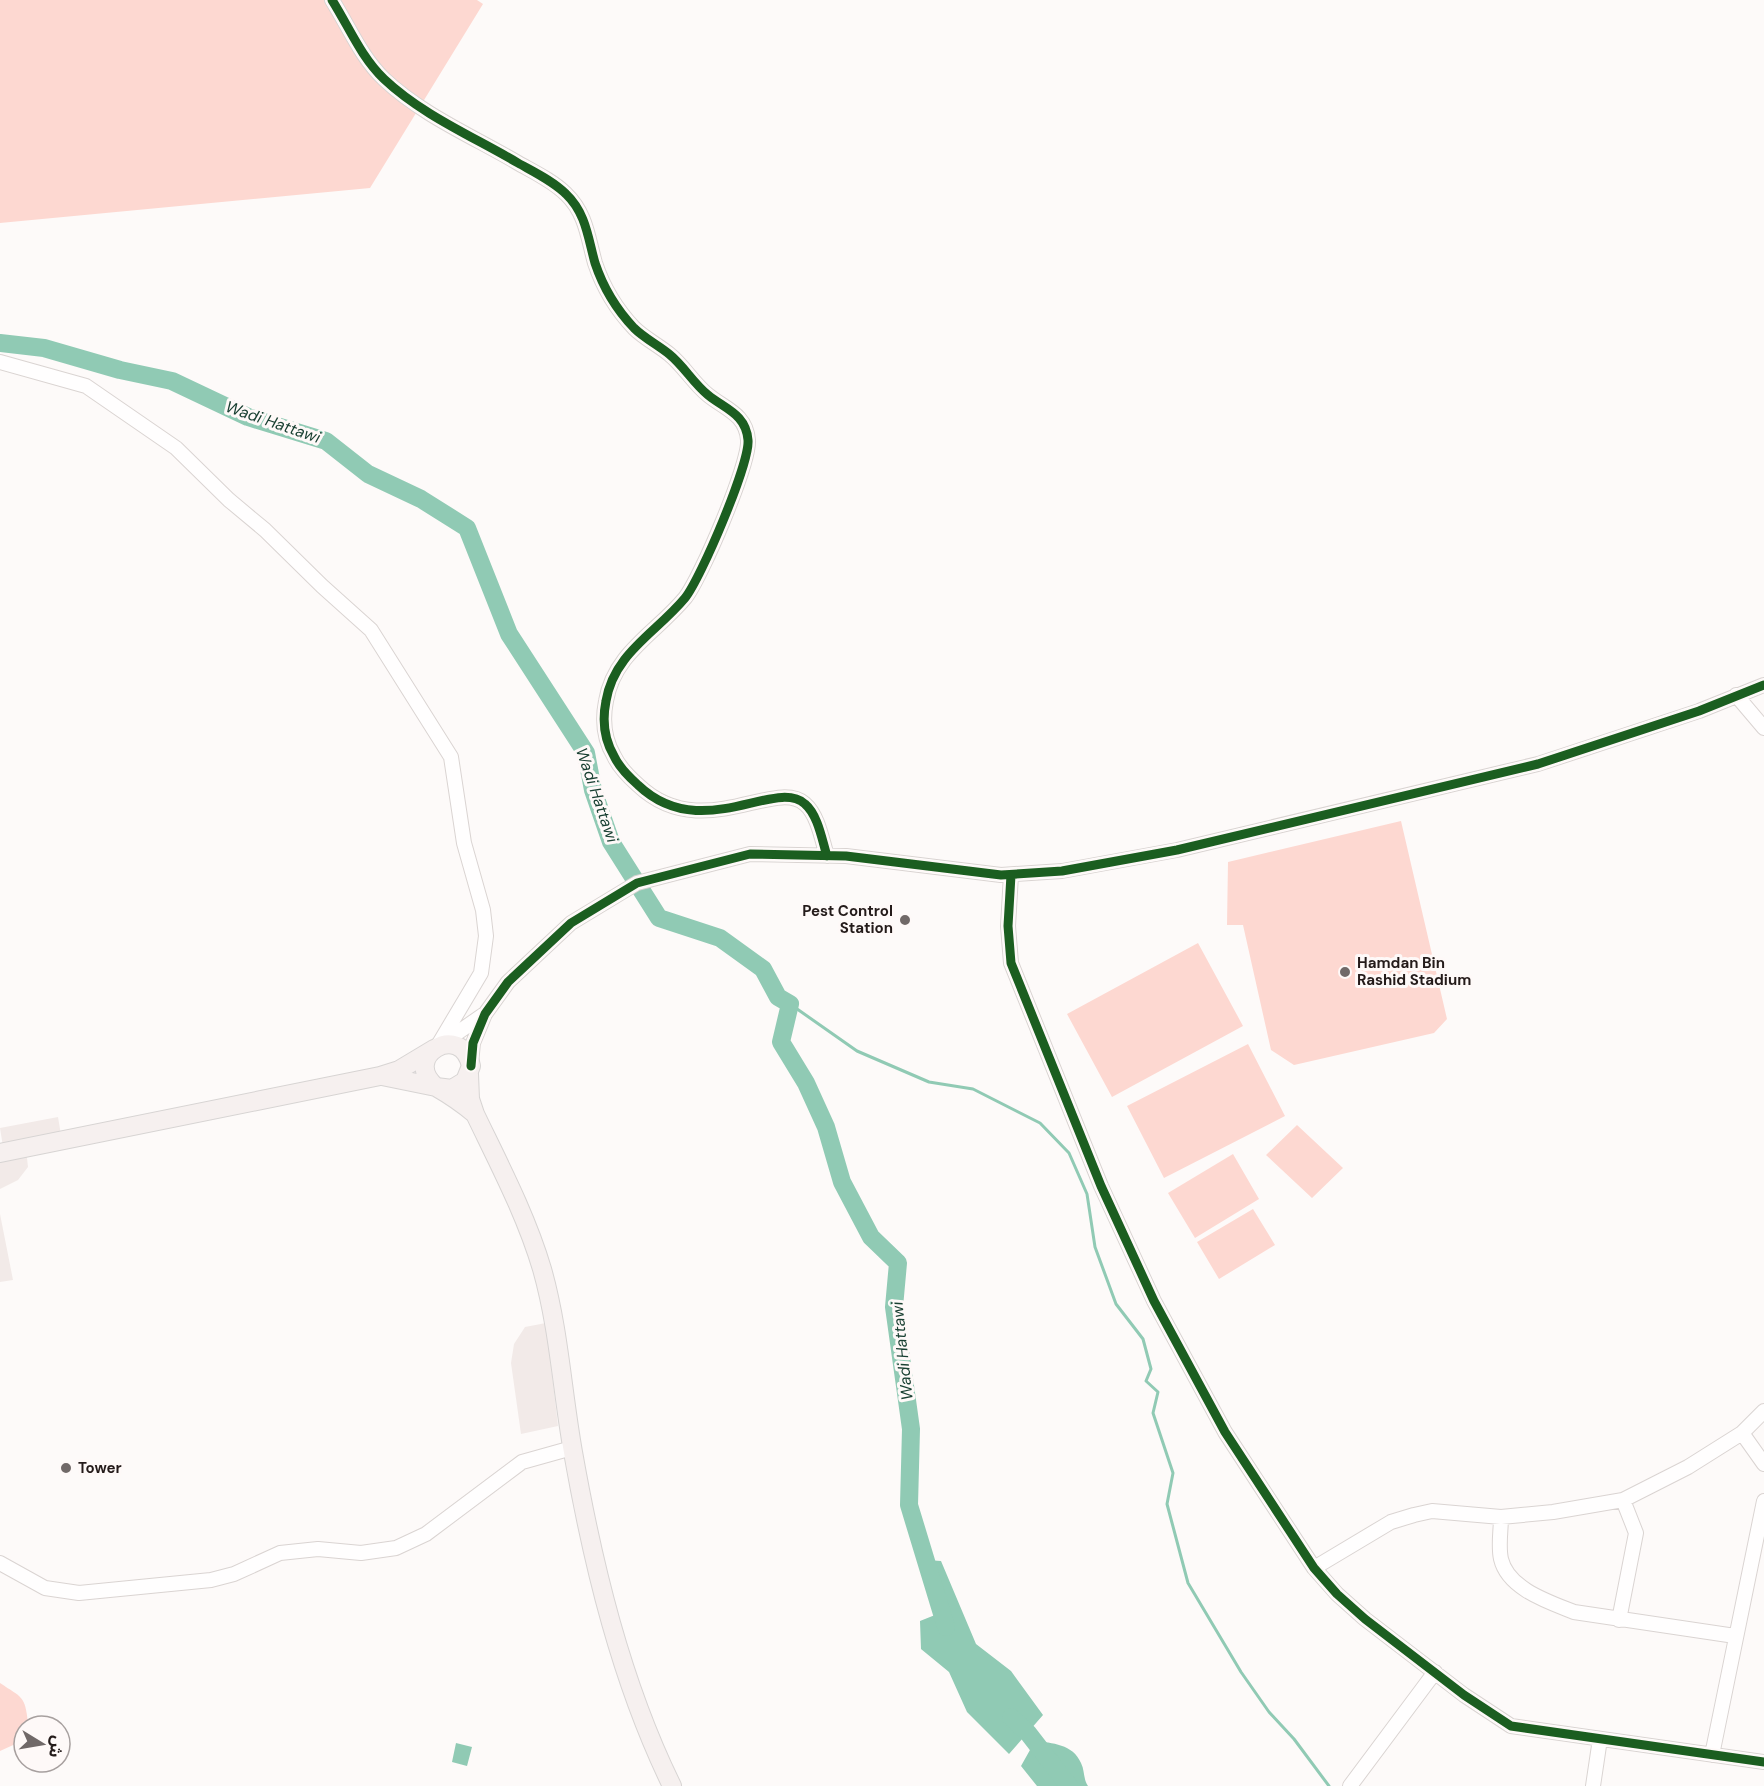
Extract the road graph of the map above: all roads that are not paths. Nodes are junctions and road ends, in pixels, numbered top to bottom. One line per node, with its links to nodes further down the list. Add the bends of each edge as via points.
1 (332, 0): 6 (street, via 349,34 382,78 426,110 566,193 583,218 605,289 620,312 636,330 669,354 709,396 739,416 749,441 718,534 685,598 618,666 603,714 605,735 614,758 629,777 668,806 696,812 782,798 800,800 812,813)
2 (0, 362): 9 (street, via 86,386 176,448 371,630 451,757 464,843 483,910 486,936 481,973)
3 (1764, 685): 4 (street)
4 (1736, 695): 5 (street); 7 (street, via 1538,764 1176,850 1062,871)
5 (1764, 728)
6 (827, 856): 7 (street); 8 (street, via 750,854 637,882 571,923 508,982)
7 (1006, 875): 23 (street, via 1011,963 1101,1186 1154,1301 1225,1432)
8 (485, 1014): 9 (street); 10 (street, via 473,1043)
9 (437, 1047): 10 (main road, via 447,1044 461,1048); 11 (main road, via 399,1070); 12 (main road, via 429,1054 425,1068)
10 (470, 1070): 12 (main road, via 459,1086); 13 (main road, via 470,1099)
11 (380, 1076): 12 (main road); 14 (main road)
12 (436, 1087): 13 (main road)
13 (475, 1114): 17 (main road, via 541,1266 557,1331)
14 (0, 1152)
15 (1764, 1411): 16 (street)
16 (1742, 1433): 18 (street); 19 (street, via 1688,1467)
17 (572, 1448): 22 (street, via 522,1462 426,1534 396,1548 361,1553 318,1549 280,1552 234,1574 211,1580 79,1593 45,1588); 30 (main road, via 584,1515 621,1658)
18 (1764, 1464)
19 (1623, 1500): 21 (street); 24 (street, via 1636,1533)
20 (1764, 1501): 25 (street)
21 (1501, 1517): 23 (street, via 1432,1511 1414,1515 1390,1522); 24 (street, via 1501,1558 1507,1573 1518,1584 1574,1612)
22 (0, 1563)
23 (1314, 1568): 26 (street, via 1365,1619)
24 (1619, 1620): 25 (street)
25 (1735, 1636): 28 (street)
26 (1435, 1672): 27 (street, via 1511,1726); 31 (street)
27 (1600, 1739): 28 (street); 32 (street)
28 (1712, 1755): 29 (street)
29 (1764, 1762)
30 (672, 1786)
31 (1350, 1786)
32 (1593, 1786)

